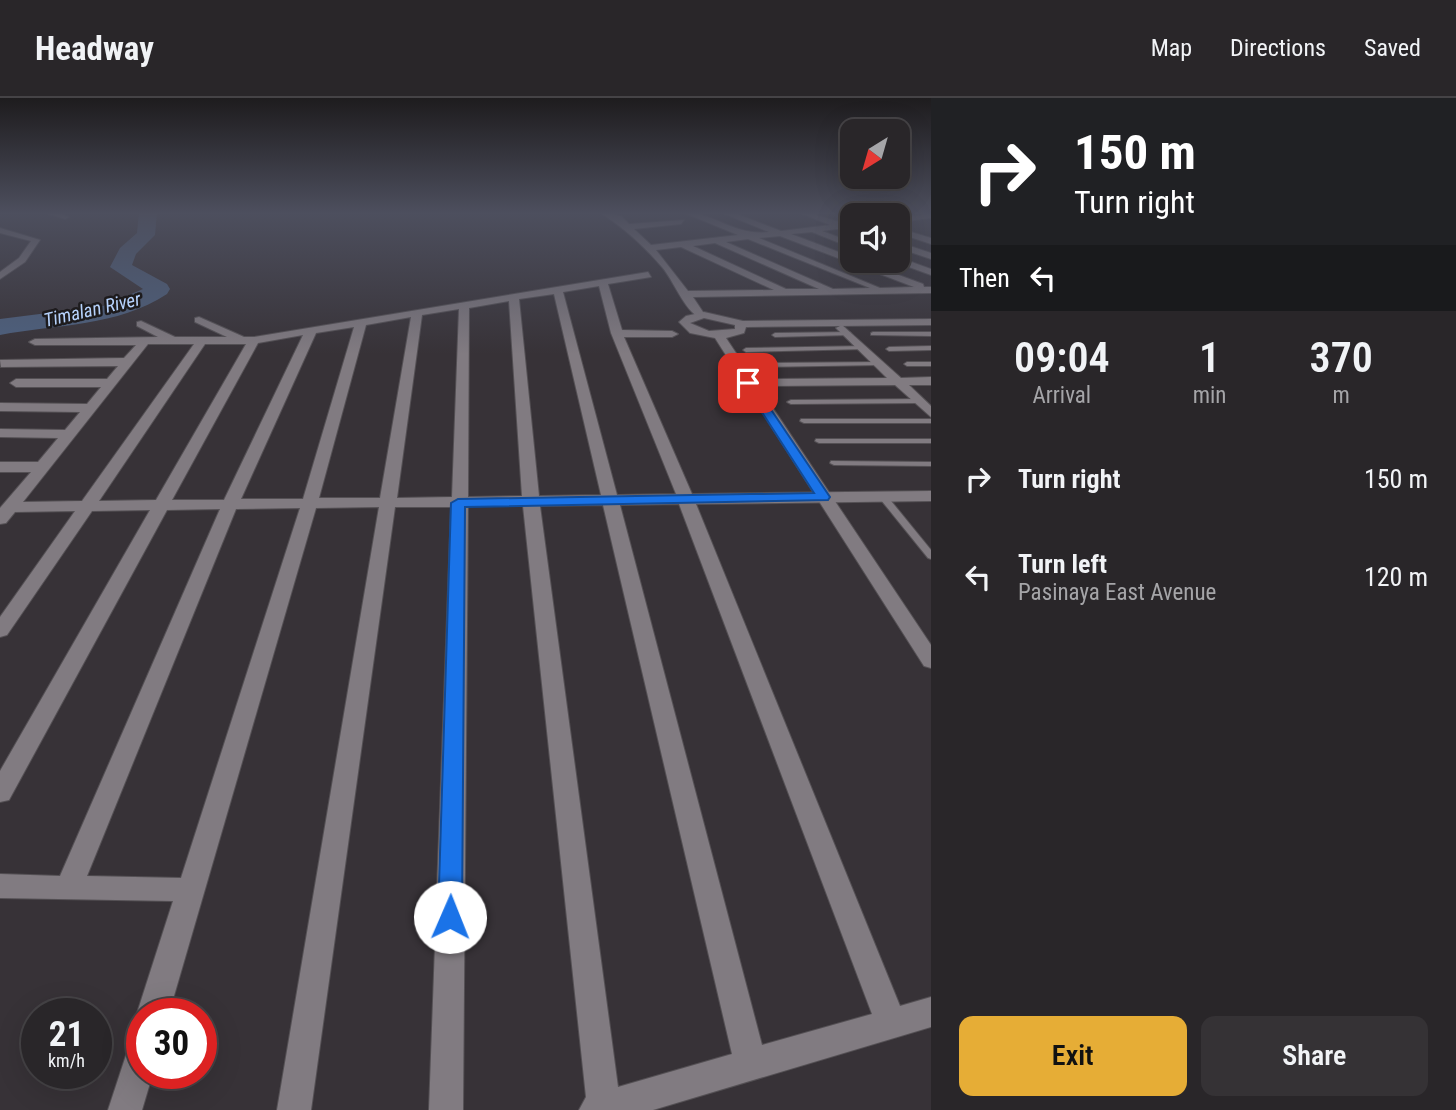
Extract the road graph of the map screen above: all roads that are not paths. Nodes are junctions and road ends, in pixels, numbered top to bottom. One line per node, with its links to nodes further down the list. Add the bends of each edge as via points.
1 (23, 259): 10 (street)
2 (660, 259): 17 (street)
3 (716, 259): 15 (street)
4 (758, 259): 16 (street)
5 (804, 259): 14 (street)
6 (910, 264): 7 (street)
7 (931, 272)
8 (885, 273): 13 (street)
9 (648, 275): 11 (street)
10 (0, 276)
11 (603, 283): 12 (street); 29 (street)
12 (558, 290): 18 (street); 74 (street)
13 (931, 290): 14 (street)
14 (887, 291): 16 (street)
15 (788, 292): 16 (street); 17 (street)
16 (835, 292)
17 (683, 294): 21 (street)
18 (514, 298): 19 (street); 75 (street)
19 (464, 305): 20 (street); 76 (street)
20 (417, 313): 23 (street); 77 (street)
21 (700, 316): 26 (street); 33 (street, via 684,324)
22 (199, 320): 35 (street)
23 (361, 322): 27 (street); 78 (street)
24 (931, 322): 26 (street)
25 (141, 324): 38 (street)
26 (741, 324): 33 (street, via 740,331)
27 (312, 329): 35 (street); 79 (street)
28 (845, 331): 34 (lane); 40 (street)
29 (617, 333): 30 (street); 73 (street)
30 (672, 334)
31 (873, 334): 32 (lane)
32 (931, 334)
33 (719, 335): 71 (street)
34 (775, 335)
35 (248, 340): 39 (street); 81 (street)
36 (35, 342): 37 (street)
37 (144, 342): 38 (street); 44 (street)
38 (175, 342): 39 (street)
39 (201, 342): 80 (street)
40 (863, 348): 43 (lane); 46 (street)
41 (931, 348): 42 (lane)
42 (889, 349)
43 (746, 350)
44 (127, 362): 45 (street); 53 (street)
45 (1, 363)
46 (880, 364): 48 (lane); 50 (street)
47 (931, 364): 49 (lane)
48 (760, 365)
49 (907, 365)
50 (898, 381): 51 (street); 54 (street); 55 (street)
51 (931, 381)
52 (16, 383): 53 (street)
53 (110, 383): 58 (street)
54 (771, 383)
55 (919, 401): 56 (lane); 59 (street)
56 (791, 402)
57 (0, 407): 58 (street)
58 (90, 408): 63 (street)
59 (931, 413)
60 (804, 421): 61 (lane)
61 (931, 421)
62 (0, 433): 63 (street)
63 (69, 434): 69 (street)
64 (819, 441): 65 (lane)
65 (931, 441)
66 (834, 463): 67 (lane)
67 (931, 464)
68 (0, 467): 69 (street)
69 (42, 467): 82 (street)
70 (931, 496): 72 (street)
71 (823, 497): 72 (street); 73 (street); 85 (street)
72 (884, 498): 83 (lane)
73 (686, 500): 74 (street); 92 (street)
74 (609, 501): 75 (street); 93 (street)
75 (531, 502): 76 (street); 95 (street)
76 (458, 503): 77 (street); 98 (street)
77 (386, 504): 78 (street); 97 (street)
78 (310, 505): 79 (street); 89 (street)
79 (229, 507): 81 (street); 88 (street)
80 (83, 508): 81 (street); 82 (street); 84 (street)
81 (158, 508): 86 (street)
82 (5, 513)
83 (931, 556)
84 (0, 631)
85 (931, 661)
86 (0, 793)
87 (0, 886): 88 (street)
88 (69, 887): 89 (street)
89 (189, 890): 90 (street)
90 (157, 998)
91 (931, 1012): 92 (street)
92 (892, 1024): 93 (street)
93 (751, 1065): 95 (street)
94 (131, 1089): 96 (street)
95 (600, 1109)
96 (125, 1110)
97 (294, 1110)
98 (446, 1110)

